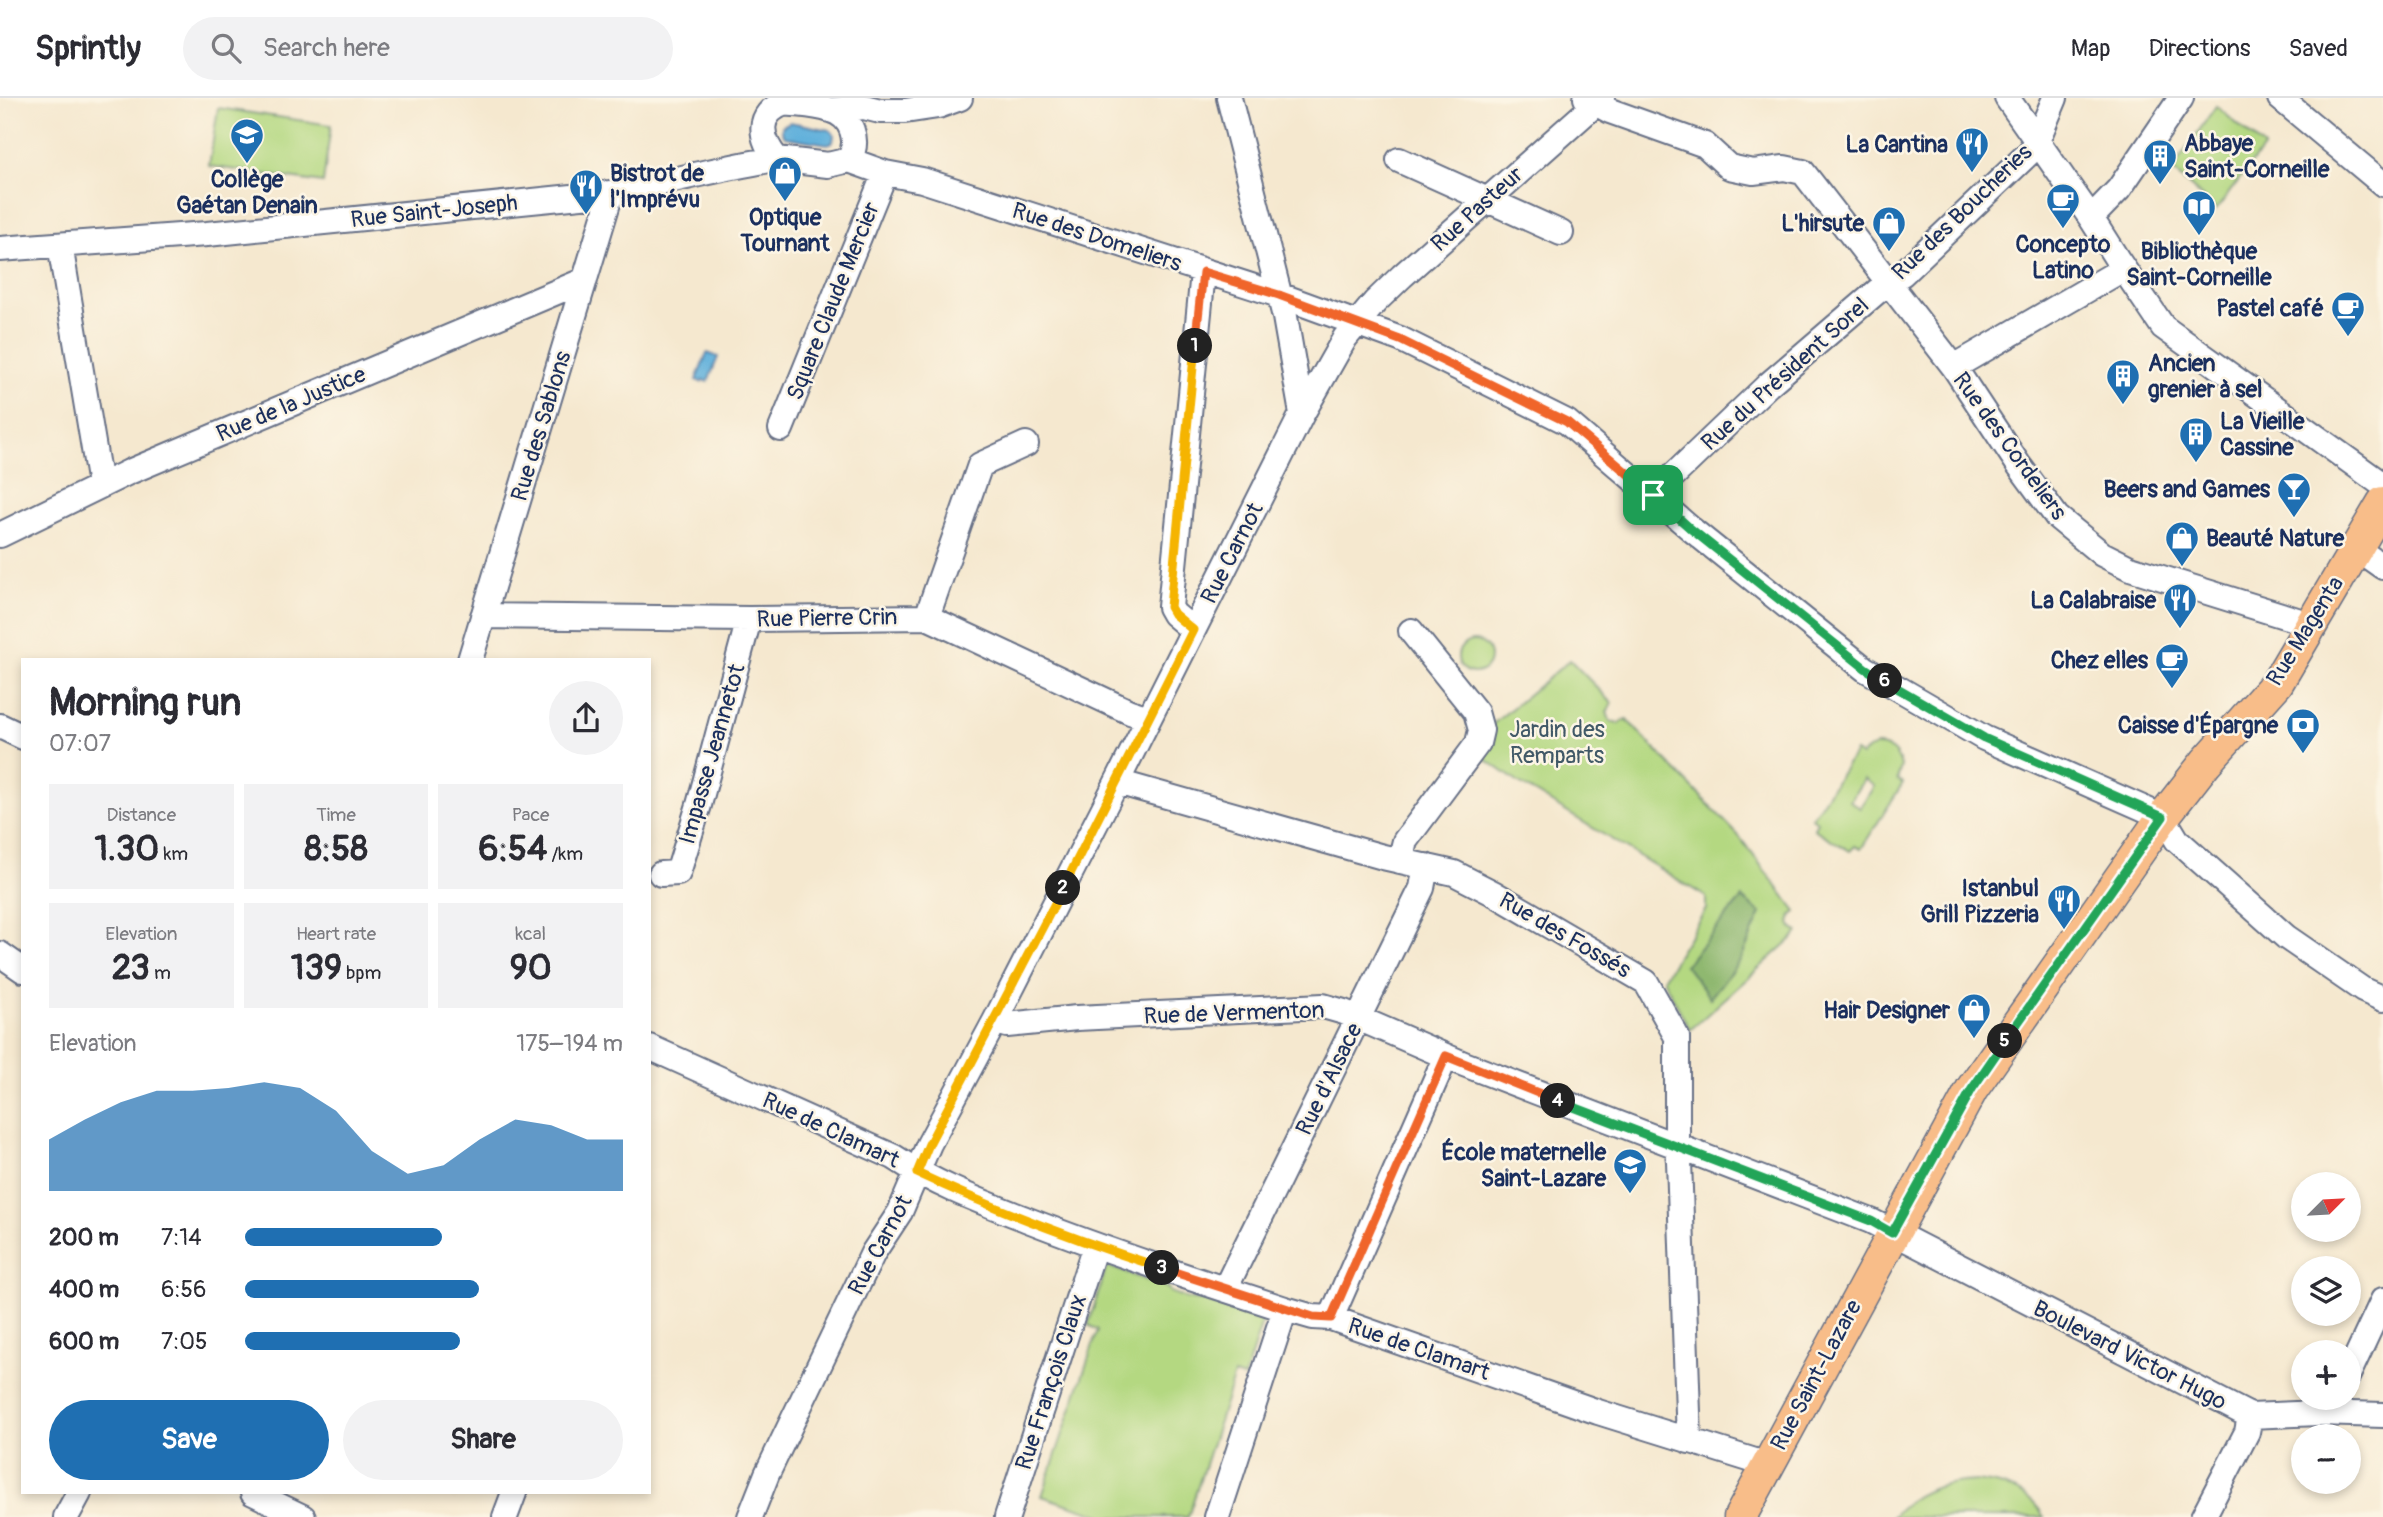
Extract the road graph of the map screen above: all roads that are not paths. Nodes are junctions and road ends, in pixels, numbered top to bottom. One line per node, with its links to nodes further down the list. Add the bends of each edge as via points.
1 (960, 98): 9 (street, via 938,106)
2 (1229, 98): 27 (street)
3 (2007, 98): 12 (street)
4 (2055, 98): 12 (street, Rue des Boucheries)
5 (2181, 98): 19 (street, via 2119,189)
6 (2280, 98): 16 (street)
7 (1595, 100): 18 (street, Rue Pasteur); 26 (street, Rue des Cordeliers, via 1610,111 1705,145 1729,167 1803,172)
8 (833, 110): 9 (street, via 864,107); 10 (street); 11 (street)
9 (880, 111): 11 (street)
10 (770, 119): 13 (street, via 828,165); 17 (street, Rue Saint-Joseph, via 740,164)
11 (853, 130): 13 (street, via 854,149)
12 (2037, 141): 19 (street); 26 (street, Rue des Boucheries, via 1902,274)
13 (849, 160): 15 (street, Rue des Domeliers)
14 (1399, 160): 18 (street)
15 (885, 173): 24 (street, Rue des Domeliers, via 922,180); 31 (street, Square Claude Mercier)
16 (2383, 184)
17 (611, 193): 21 (street, Rue Saint-Joseph); 25 (street, Rue des Sablons)
18 (1485, 200): 20 (street); 28 (street, Rue Pasteur)
19 (2091, 218): 23 (street)
20 (1561, 233)
21 (60, 245): 22 (street, Rue Saint-Joseph); 33 (street)
22 (0, 249)
23 (2123, 269): 29 (street); 34 (street, via 2163,327)
24 (1203, 272): 27 (street, Rue des Domeliers); 44 (street, via 1170,607)
25 (585, 280): 33 (street, Rue de la Justice); 40 (street, Rue des Sablons)
26 (1887, 283): 29 (street, Rue des Cordeliers); 35 (street, Rue du Président Sorel, via 1768,385)
27 (1279, 295): 28 (street, Rue des Domeliers); 30 (street)
28 (1356, 323): 30 (street, Rue Carnot); 35 (street, Rue des Domeliers, via 1567,422)
29 (1954, 367): 43 (street, Rue des Cordeliers, via 2057,517 2102,554 2130,568)
30 (1302, 414): 44 (street, Rue Carnot)
31 (781, 429)
32 (1026, 444): 41 (street, via 980,465)
33 (100, 485): 37 (street, Rue de la Justice)
34 (2383, 485)
35 (1653, 495): 51 (street, Rue des Domeliers, via 1865,668 1984,738)
36 (2383, 503): 38 (main road, Rue Magenta)
37 (0, 535)
38 (2356, 548): 39 (street); 43 (main road, Rue Magenta)
39 (2383, 568)
40 (483, 616): 42 (street, Rue Pierre Crin); 46 (street, Rue des Sablons)
41 (927, 617): 42 (street, Rue Pierre Crin); 47 (street, Rue Pierre Crin)
42 (749, 619): 54 (street, Impasse Jeannetot, via 678,873)
43 (2311, 624): 51 (main road, Rue Magenta, via 2277,683)
44 (1193, 630): 47 (street, Rue Carnot)
45 (1411, 631): 52 (street, via 1476,712 1480,730 1478,743 1405,841)
46 (471, 658)
47 (1149, 718): 50 (street, Rue Carnot)
48 (0, 726): 49 (street)
49 (21, 736)
50 (1117, 782): 52 (street, Rue des Fossés); 59 (street, Rue Carnot)
51 (2163, 817): 57 (street, via 2177,840 2286,936); 64 (main road, Rue Magenta, via 1972,1089)
52 (1400, 861): 53 (street, Rue des Fossés)
53 (1426, 866): 58 (street, Rue d'Alsace, via 1422,888); 62 (street, Rue des Fossés, via 1454,873 1495,894 1646,982 1676,1038)
54 (661, 874)
55 (0, 954): 56 (street)
56 (21, 969)
57 (2383, 999)
58 (1358, 1018): 59 (street, Rue de Vermenton, via 1323,1006 1007,1025); 61 (street, Rue de Vermenton); 66 (street, Rue d'Alsace)
59 (995, 1021): 63 (street, Rue Carnot)
60 (651, 1047): 63 (street, Rue de Clamart, via 894,1157)
61 (1446, 1056): 62 (street, Rue de Vermenton); 69 (street)
62 (1676, 1146): 64 (street, Rue de Vermenton); 76 (street, Rue des Fossés)
63 (917, 1173): 65 (street, Rue de Clamart); 84 (street, Rue Carnot, via 831,1339)
64 (1892, 1233): 75 (street, Boulevard Victor Hugo); 77 (main road, Rue Saint-Lazare)
65 (1095, 1246): 66 (street, Rue de Clamart); 85 (street, Rue François Claux)
66 (1227, 1290): 68 (street, Rue de Clamart)
67 (2383, 1300): 70 (street)
68 (1285, 1309): 69 (street, Rue de Clamart); 86 (street)
69 (1331, 1318): 76 (street, Rue de Clamart)
70 (2361, 1348)
71 (2361, 1398): 74 (street)
72 (2291, 1410): 75 (street, Boulevard Victor Hugo)
73 (2352, 1410): 74 (street, Boulevard Victor Hugo)
74 (2378, 1415)
75 (2250, 1416): 88 (street, via 2247,1432)
76 (1689, 1441): 77 (street, Rue de Clamart)
77 (1768, 1465): 87 (main road, Rue Saint-Lazare)
78 (78, 1494): 82 (street)
79 (256, 1494): 81 (street)
80 (514, 1494): 83 (street)
81 (295, 1506)
82 (66, 1517)
83 (505, 1517)
84 (750, 1517)
85 (1007, 1517)
86 (1217, 1517)
87 (1740, 1517)
88 (2203, 1517)

